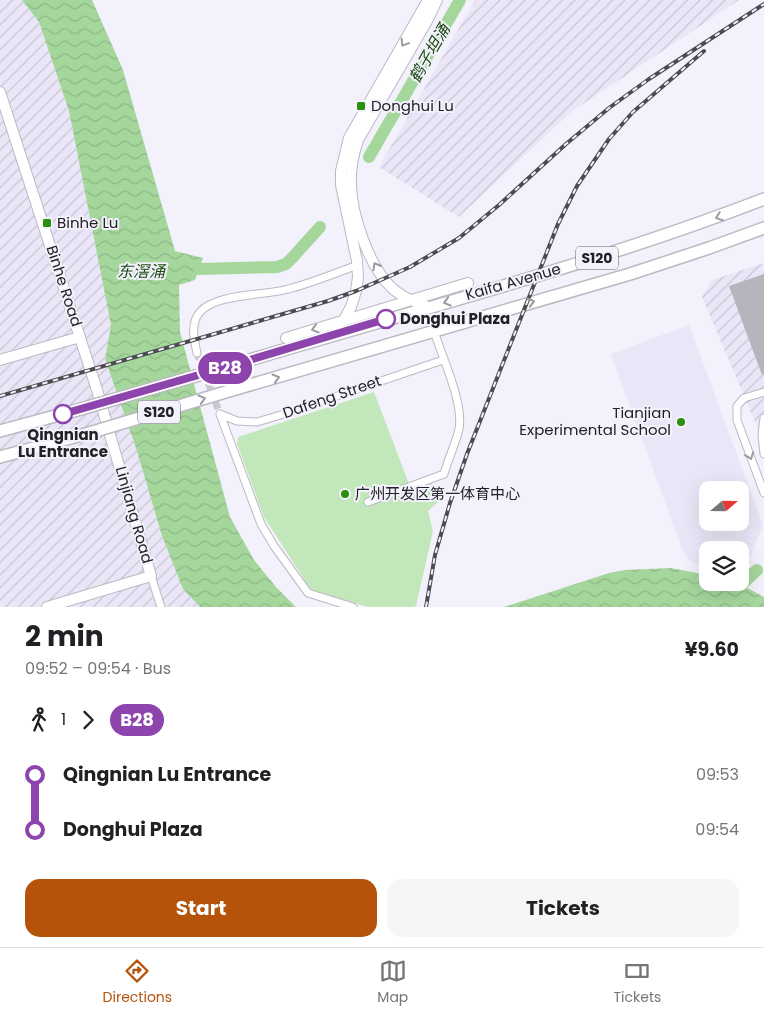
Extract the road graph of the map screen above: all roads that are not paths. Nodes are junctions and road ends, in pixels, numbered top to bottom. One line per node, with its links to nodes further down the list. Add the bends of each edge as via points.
1 (428, 0): 6 (street, one-way to 6, via 356,125 344,156 341,186)
2 (437, 0): 8 (street, one-way to 2, via 388,284 367,249 352,195 352,165 358,140)
3 (0, 92): 13 (street, Binhe Road)
4 (764, 199): 9 (main road, Kaifa Avenue / S120, one-way to 9, via 605,256)
5 (764, 228): 11 (main road, Kaifa Avenue / S120, one-way to 5, via 630,274)
6 (358, 265): 10 (street, via 356,292); 15 (street, via 289,289 229,299 206,307 196,319)
7 (468, 283): 8 (street)
8 (410, 300): 9 (street); 10 (street)
9 (428, 307): 12 (main road, Kaifa Avenue / S120)
10 (344, 320): 12 (street); 14 (street, one-way to 14)
11 (434, 331): 17 (street); 22 (main road, Kaifa Avenue / S120, one-way to 11, bridge)
12 (333, 335): 20 (main road, Kaifa Avenue / S120, bridge)
13 (80, 338): 16 (street); 25 (street, Linjiang Road)
14 (286, 338)
15 (197, 353)
16 (0, 360)
17 (443, 360): 24 (street, via 456,396 459,419 459,430 444,474); 28 (street, Dafeng Street, via 262,420 237,421 220,414 261,524 274,546 308,592)
18 (764, 392): 23 (street, one-way to 23, via 744,398 737,406 737,420)
19 (764, 418): 21 (street)
20 (0, 431)
21 (764, 454)
22 (0, 457)
23 (764, 493)
24 (368, 502)
25 (151, 576): 26 (street); 27 (street, Linjiang Road)
26 (46, 607)
27 (161, 607)
28 (353, 607)

